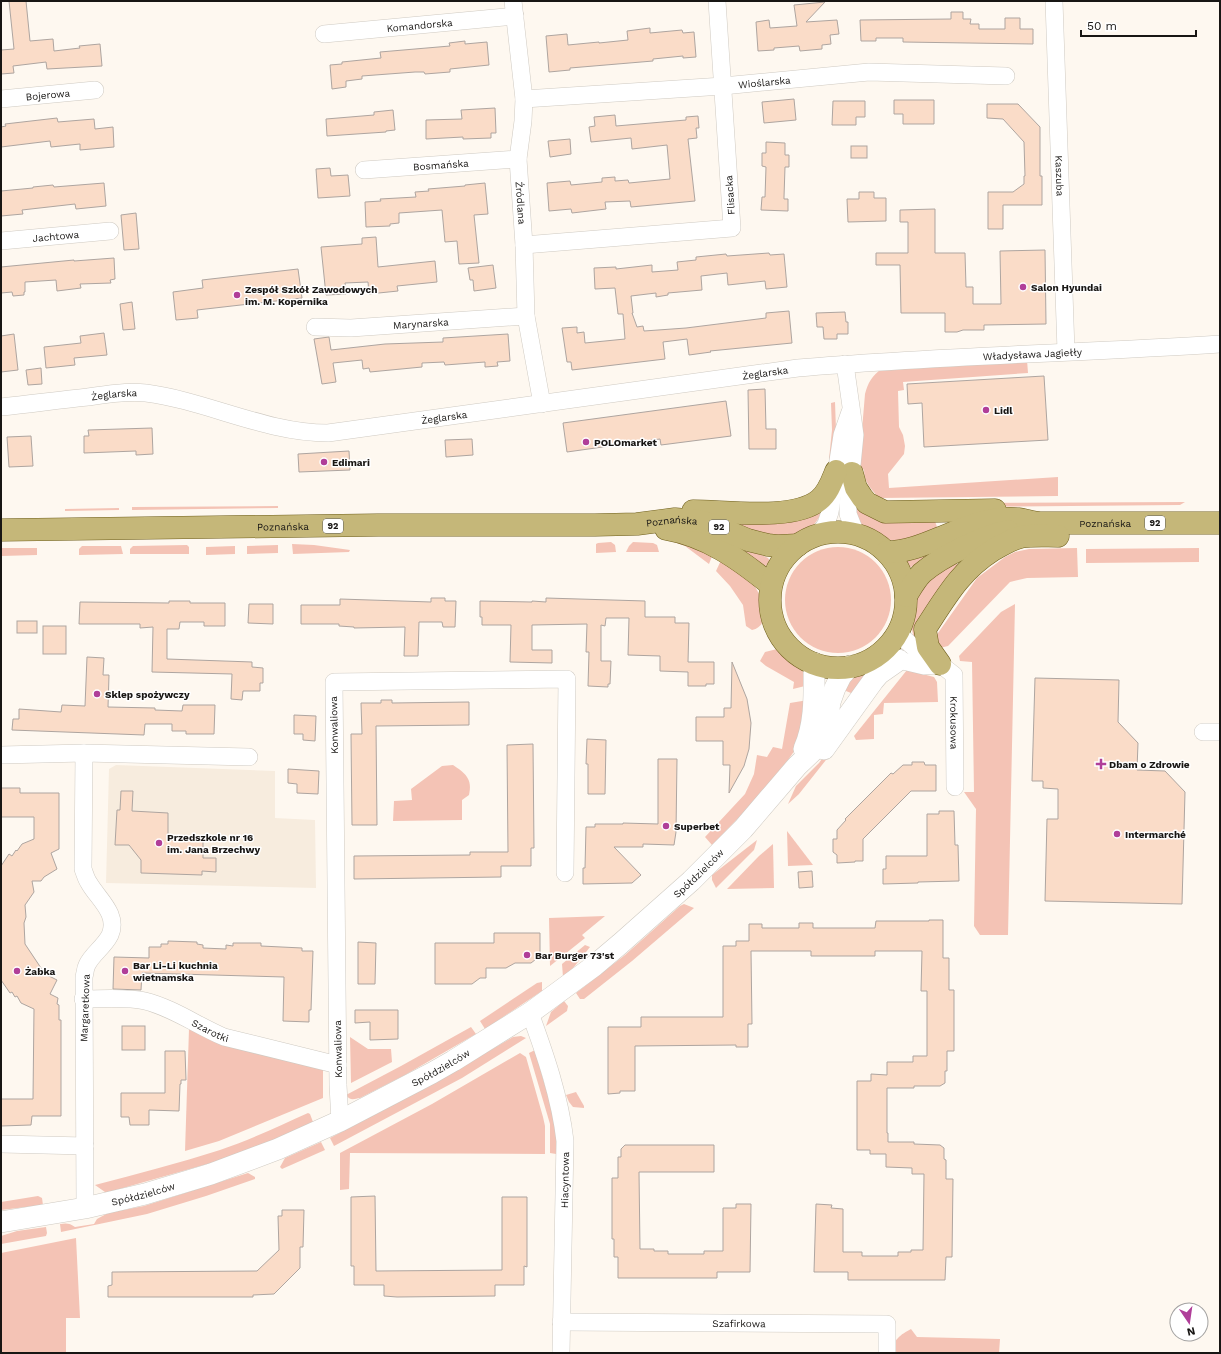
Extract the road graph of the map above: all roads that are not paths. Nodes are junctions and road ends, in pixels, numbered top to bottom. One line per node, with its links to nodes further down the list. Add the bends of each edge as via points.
1 (717, 1): 6 (street, Flisacka)
2 (1054, 1): 18 (street, Kaszuba)
3 (514, 9): 4 (street, Komandorska); 9 (street, Źródlana)
4 (324, 34)
5 (1006, 76): 6 (street, Wioślarska, via 869,72)
6 (723, 86): 9 (street, Wioślarska); 14 (street, Flisacka, via 732,228)
7 (95, 90): 8 (street, Bojerowa)
8 (1, 99)
9 (524, 99): 10 (street, Źródlana)
10 (518, 159): 11 (street, Bosmańska); 14 (street, Źródlana)
11 (364, 170)
12 (110, 231): 13 (street, Jachtowa)
13 (1, 241)
14 (524, 245): 15 (street, Źródlana)
15 (526, 316): 16 (street, Marynarska, via 351,328); 20 (street, Źródlana)
16 (315, 326)
17 (1220, 344): 18 (street, Władysława Jagiełły)
18 (1066, 351): 19 (street, Władysława Jagiełły)
19 (845, 364): 20 (street, Żeglarska, via 783,370); 22 (street, via 855,435)
20 (542, 404): 21 (street, Żeglarska, via 328,433 310,433 280,427 146,393 117,393)
21 (1, 407)
22 (844, 472): 23 (main road, via 867,503 885,512 1081,511); 25 (main road, via 819,501 798,510 756,513 681,511); 28 (street, via 826,524); 29 (street, via 848,514)
23 (1114, 523): 24 (main road, Poznańska / 92); 26 (main road, Poznańska / 92); 38 (main road, via 1078,535 1018,538 1004,544 967,570 925,629 928,647)
24 (1220, 523)
25 (637, 524): 27 (main road, Poznańska / 92); 30 (main road, Poznańska / 92, via 675,519 700,522 768,545); 32 (main road, Poznańska / 92, via 682,532 704,539 726,551)
26 (1039, 524): 31 (main road, Poznańska / 92, via 1017,519 983,522 920,546 899,552); 33 (main road, Poznańska / 92, via 996,534 938,562 921,574)
27 (1, 530)
28 (819, 534): 29 (main road, 92); 30 (main road, 92)
29 (856, 534): 31 (main road, 92, via 873,541)
30 (798, 545): 32 (main road, 92, via 778,566)
31 (887, 552): 33 (main road, 92, via 902,577)
32 (771, 585): 37 (main road, 92, via 770,605 778,633 793,651)
33 (906, 596): 34 (main road, 92)
34 (898, 632): 35 (main road, 92, via 887,647); 38 (street, Krokusowa, via 925,657)
35 (873, 658): 36 (street); 39 (main road, 92)
36 (899, 660): 38 (street, via 924,666); 45 (street, via 873,681 817,758)
37 (814, 663): 39 (main road, 92, via 832,667); 45 (street, Spółdzielców, via 813,717 809,736)
38 (940, 664): 46 (street, Krokusowa, via 954,675)
39 (850, 666): 45 (street, Spółdzielców, via 835,688 820,742)
40 (1203, 732): 41 (street)
41 (1220, 732)
42 (84, 753): 43 (street); 44 (street); 48 (street, Margaretkowa, via 83,869 89,884 106,905 112,924 109,936 87,965)
43 (1, 755)
44 (249, 757)
45 (791, 773): 49 (street, Spółdzielców, via 738,835 691,881 594,966)
46 (955, 787)
47 (565, 873): 50 (street, Konwaliowa, via 567,679 334,682)
48 (83, 999): 50 (street, Szarotki, via 143,1001 162,1006 224,1037); 53 (street, Margaretkowa)
49 (530, 1013): 51 (street, Spółdzielców, via 453,1061); 56 (street, Hiacyntowa, via 563,1119 565,1141)
50 (338, 1066): 51 (street, Konwaliowa)
51 (340, 1121): 54 (street, Spółdzielców, via 278,1149 211,1174 145,1194)
52 (1, 1144): 53 (street)
53 (84, 1146): 54 (street, Margaretkowa)
54 (85, 1208): 55 (street, Spółdzielców)
55 (1, 1222)
56 (561, 1322): 57 (street, Hiacyntowa); 58 (street, Szafirkowa, via 887,1324)
57 (561, 1353)
58 (887, 1353)

